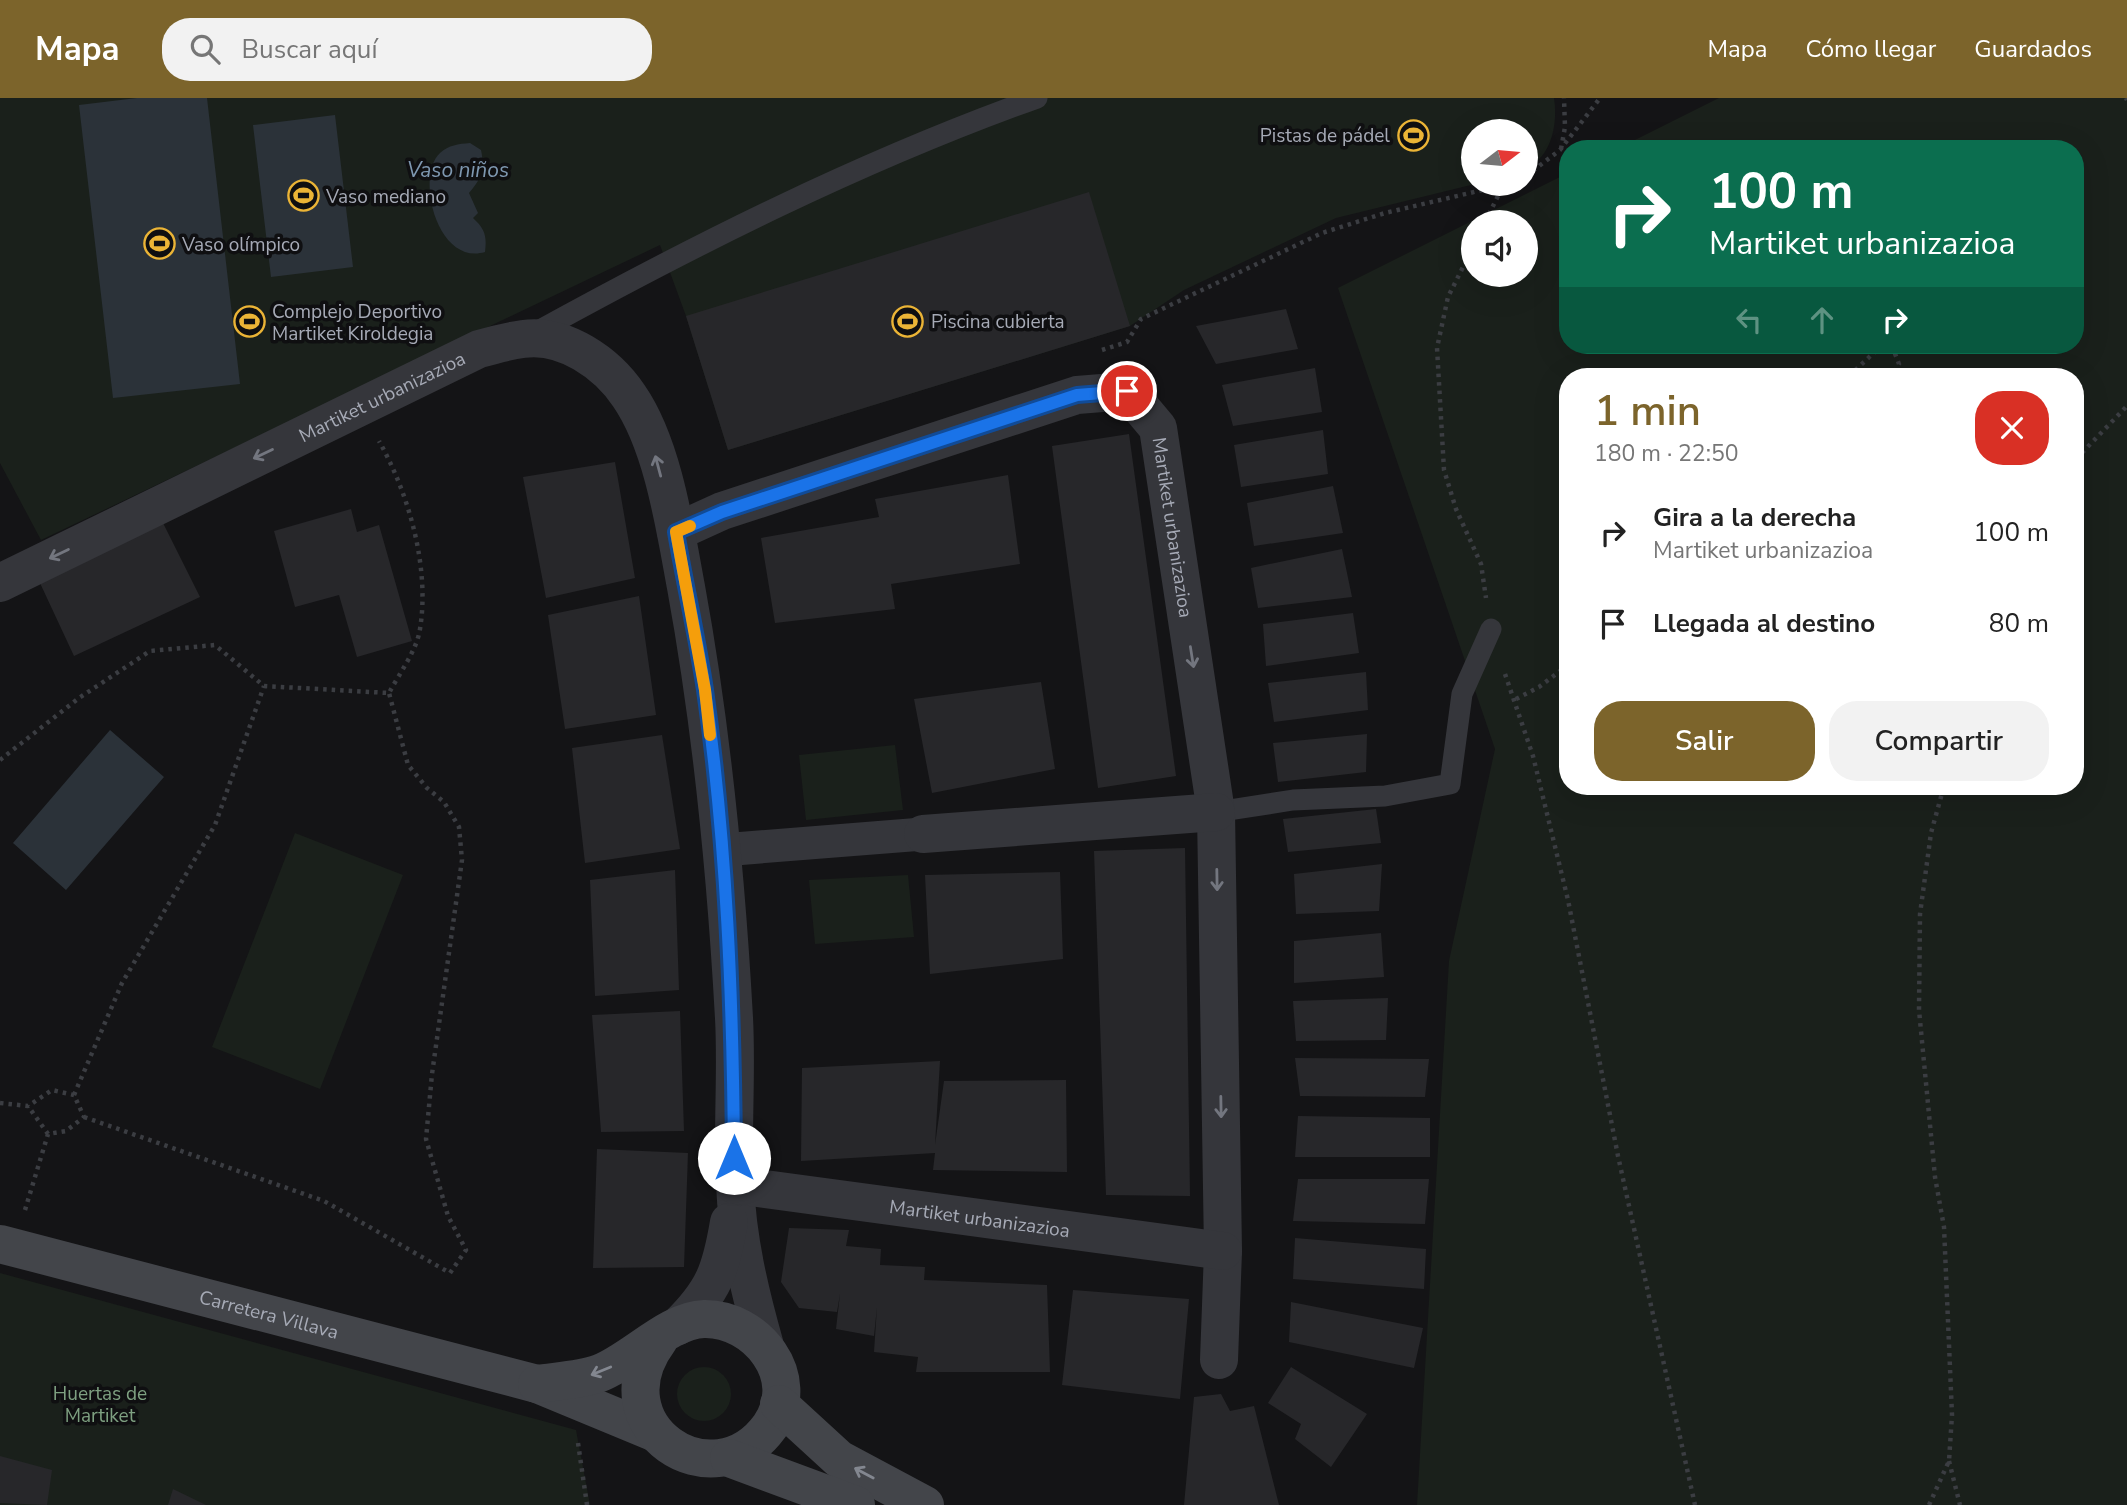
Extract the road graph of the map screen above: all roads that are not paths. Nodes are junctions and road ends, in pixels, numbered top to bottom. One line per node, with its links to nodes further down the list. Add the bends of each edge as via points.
1 (1037, 98): 2 (lane, via 942,132 666,261)
2 (526, 338): 3 (street, Martiket urbanizazioa, one-way to 2, via 652,444 629,396 595,361 570,345); 4 (street, Martiket urbanizazioa, one-way to 4, via 479,349)
3 (676, 532): 6 (street, Martiket urbanizazioa, one-way to 6, via 722,512 1077,395 1127,391 1158,428); 8 (street, Martiket urbanizazioa, via 705,690)
4 (0, 583)
5 (1491, 629): 6 (lane, via 1462,694 1450,784 1385,796 1293,800)
6 (1216, 812): 7 (street); 11 (street, Martiket urbanizazioa, one-way to 11)
7 (923, 834): 8 (street)
8 (722, 850): 9 (street, Martiket urbanizazioa, via 734,1021)
9 (734, 1185): 11 (street, Martiket urbanizazioa); 12 (street, Martiket urbanizazioa, via 722,1263 702,1303); 13 (street, Martiket urbanizazioa, via 746,1278)
10 (7, 1246): 15 (main road, Carretera Villava)
11 (1223, 1251): 14 (street, Martiket urbanizazioa)
12 (668, 1333): 13 (main road, Carretera Villava, via 701,1319 725,1320 747,1329); 15 (main road, Carretera Villava, one-way to 15, via 600,1373); 17 (main road, Carretera Villava, via 647,1356 638,1395)
13 (765, 1346): 16 (main road, Carretera Villava, via 776,1364)
14 (1219, 1360)
15 (537, 1384): 17 (main road, Carretera Villava)
16 (779, 1404): 18 (main road, Carretera Villava, via 762,1438); 20 (main road, one-way to 16, via 839,1459)
17 (653, 1432): 18 (main road, Carretera Villava, via 668,1448 687,1458)
18 (729, 1458): 19 (main road, Carretera Villava)
19 (856, 1505)
20 (925, 1505)

